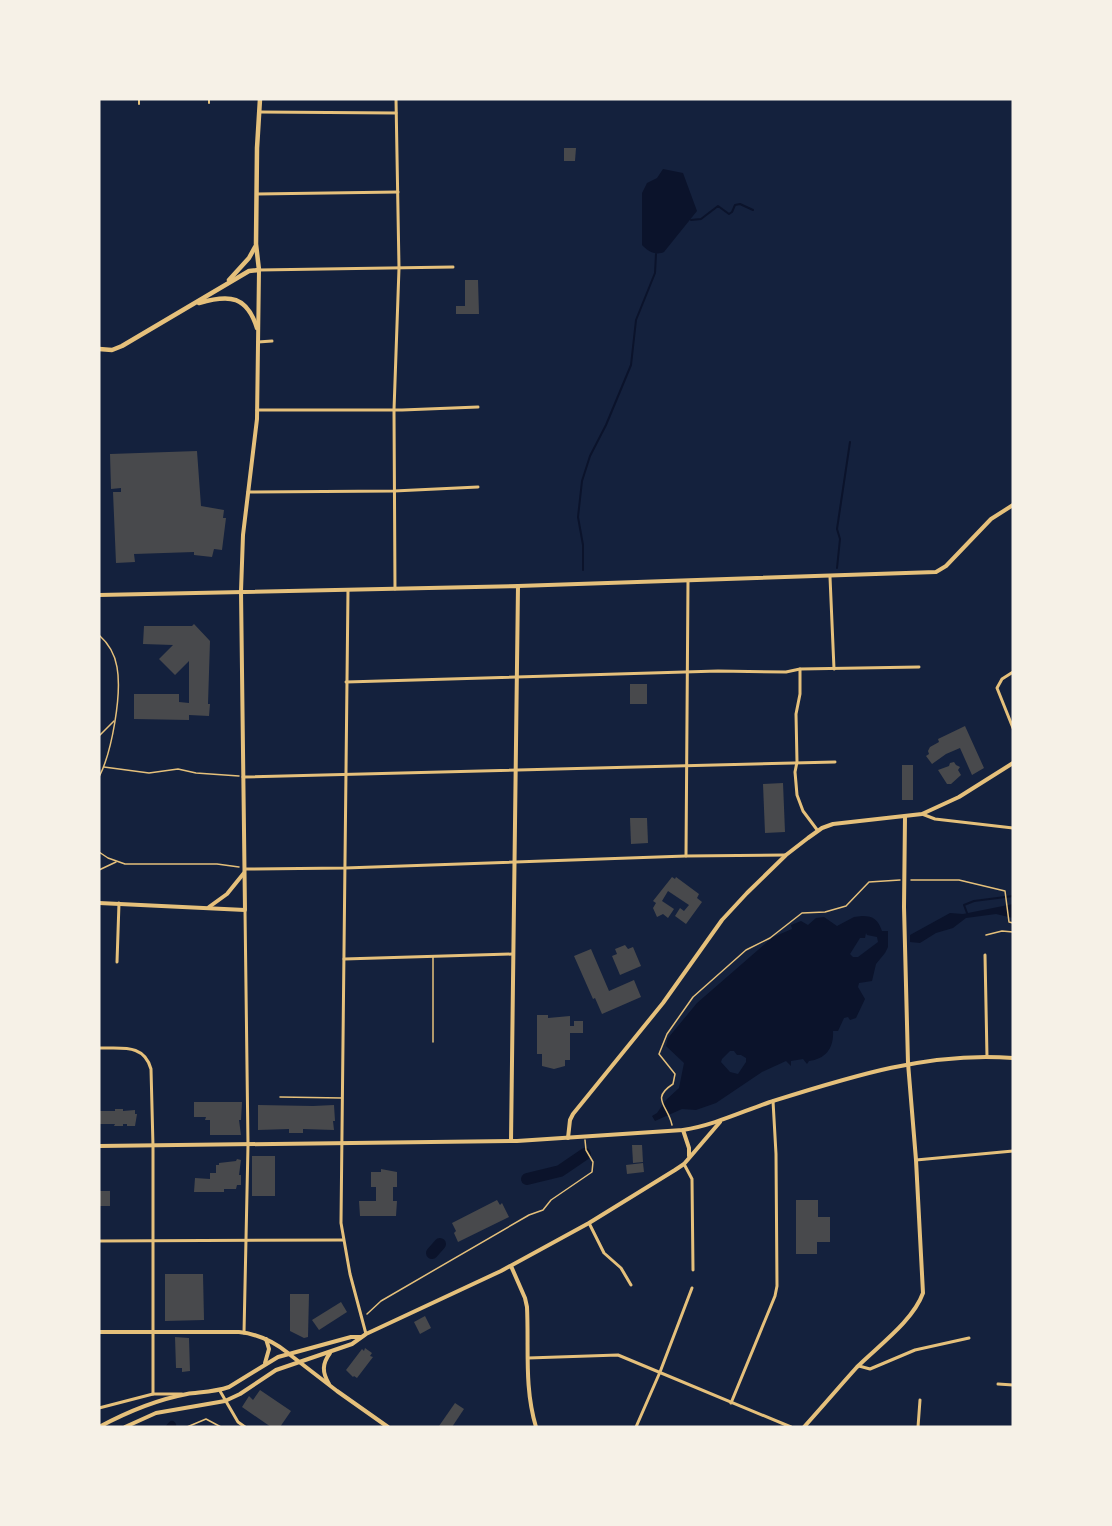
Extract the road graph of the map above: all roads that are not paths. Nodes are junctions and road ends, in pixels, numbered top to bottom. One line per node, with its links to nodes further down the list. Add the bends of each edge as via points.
1 (139, 99): 4 (street)
2 (260, 99): 5 (main road)
3 (396, 99): 6 (street)
4 (139, 104)
5 (260, 112): 6 (street); 8 (main road)
6 (396, 112): 7 (street)
7 (398, 192): 8 (street); 11 (street)
8 (257, 194): 9 (main road)
9 (256, 244): 12 (main road); 13 (main road)
10 (453, 267): 11 (street)
11 (399, 268): 12 (street); 21 (street)
12 (259, 270): 13 (main road, via 249,271); 15 (main road)
13 (224, 286): 14 (main road)
14 (194, 304): 15 (main road, via 214,298 237,299 252,311); 18 (main road, via 122,346)
15 (257, 328): 17 (main road)
16 (272, 341): 17 (street)
17 (258, 342): 20 (main road)
18 (99, 350)
19 (478, 407): 21 (street)
20 (257, 410): 21 (street); 24 (main road)
21 (394, 410): 23 (street)
22 (478, 487): 23 (street)
23 (394, 491): 24 (street); 29 (street)
24 (248, 492): 31 (main road)
25 (1013, 505): 26 (main road, via 991,519 936,572)
26 (830, 577): 27 (main road); 35 (street)
27 (688, 581): 28 (main road); 37 (street)
28 (518, 586): 29 (main road); 38 (main road)
29 (395, 589): 30 (main road)
30 (348, 590): 31 (main road); 39 (street)
31 (241, 591): 32 (main road); 47 (main road)
32 (99, 595)
33 (919, 667): 35 (street)
34 (800, 669): 35 (street); 37 (street); 41 (street)
35 (834, 669)
36 (1013, 672): 40 (street, via 997,688)
37 (687, 673): 38 (street); 44 (street)
38 (517, 678): 39 (street); 45 (main road)
39 (346, 682): 46 (street)
40 (1013, 728)
41 (797, 762): 42 (street); 44 (street); 51 (street, via 797,795)
42 (835, 762)
43 (1013, 763): 48 (main road, via 959,797)
44 (686, 765): 45 (street); 53 (street)
45 (516, 770): 46 (street); 54 (main road)
46 (345, 776): 47 (street); 55 (street)
47 (243, 777): 56 (main road)
48 (922, 814): 49 (main road); 50 (street)
49 (905, 817): 51 (main road, via 833,824); 72 (main road)
50 (1013, 828)
51 (818, 831): 52 (main road)
52 (786, 855): 53 (street); 78 (main road, via 723,920 663,1003 573,1114)
53 (686, 856): 54 (street)
54 (515, 862): 55 (street); 63 (main road)
55 (345, 868): 56 (street); 66 (street)
56 (245, 871): 59 (main road, via 227,894); 60 (main road)
57 (99, 903): 58 (main road)
58 (119, 903): 59 (main road); 67 (street)
59 (208, 907): 60 (main road)
60 (245, 910): 81 (street)
61 (1013, 932): 62 (lane)
62 (986, 935)
63 (513, 954): 65 (street); 79 (main road)
64 (985, 955): 70 (street)
65 (433, 957): 66 (street); 68 (lane)
66 (344, 959): 74 (street)
67 (117, 962)
68 (434, 1042)
69 (99, 1048): 83 (street, via 131,1049 145,1055 151,1069)
70 (987, 1057): 71 (main road); 72 (main road)
71 (1013, 1058)
72 (908, 1063): 75 (main road); 86 (main road)
73 (280, 1097): 74 (lane)
74 (343, 1098): 80 (street)
75 (773, 1101): 76 (main road); 118 (street, via 777,1286)
76 (721, 1121): 77 (main road); 85 (main road)
77 (683, 1130): 78 (main road); 85 (main road)
78 (568, 1138): 79 (main road)
79 (511, 1141): 80 (main road)
80 (343, 1143): 81 (main road); 89 (street)
81 (248, 1144): 83 (main road); 92 (street)
82 (99, 1146): 83 (main road)
83 (153, 1146): 91 (street)
84 (1013, 1150): 86 (street)
85 (688, 1157): 87 (main road)
86 (916, 1160): 108 (main road, via 923,1293 912,1312)
87 (684, 1164): 88 (main road); 94 (street, via 692,1179)
88 (589, 1223): 93 (main road); 95 (street, via 604,1253 621,1268)
89 (343, 1240): 92 (street); 100 (street)
90 (99, 1241): 91 (street)
91 (153, 1241): 92 (street); 98 (street)
92 (246, 1241): 99 (street)
93 (510, 1266): 100 (main road); 105 (main road, via 527,1307)
94 (693, 1270)
95 (631, 1286)
96 (692, 1288): 109 (street)
97 (99, 1332): 98 (main road)
98 (153, 1332): 99 (main road); 114 (street)
99 (244, 1333): 102 (main road)
100 (364, 1336): 103 (main road); 104 (main road)
101 (969, 1338): 108 (street, via 915,1350 870,1369)
102 (266, 1339): 104 (main road); 107 (main road, via 269,1349)
103 (330, 1352): 106 (main road); 112 (main road, via 323,1362)
104 (288, 1353): 106 (main road); 107 (main road)
105 (528, 1358): 109 (street, via 618,1355); 124 (main road, via 530,1402)
106 (299, 1362): 112 (main road); 117 (main road, via 276,1370)
107 (265, 1364): 113 (main road, via 237,1384)
108 (858, 1366): 127 (main road)
109 (660, 1372): 118 (street); 125 (street)
110 (998, 1384): 111 (street)
111 (1013, 1385)
112 (329, 1386): 123 (main road)
113 (220, 1390): 115 (main road); 117 (street)
114 (153, 1394): 115 (street); 119 (street)
115 (187, 1394): 120 (main road, via 130,1411)
116 (920, 1400): 128 (street)
117 (225, 1401): 121 (main road, via 156,1413); 122 (street)
118 (731, 1403): 126 (street)
119 (99, 1408)
120 (99, 1427)
121 (125, 1427)
122 (245, 1427)
123 (388, 1427)
124 (536, 1427)
125 (636, 1427)
126 (791, 1427)
127 (804, 1427)
128 (918, 1427)

